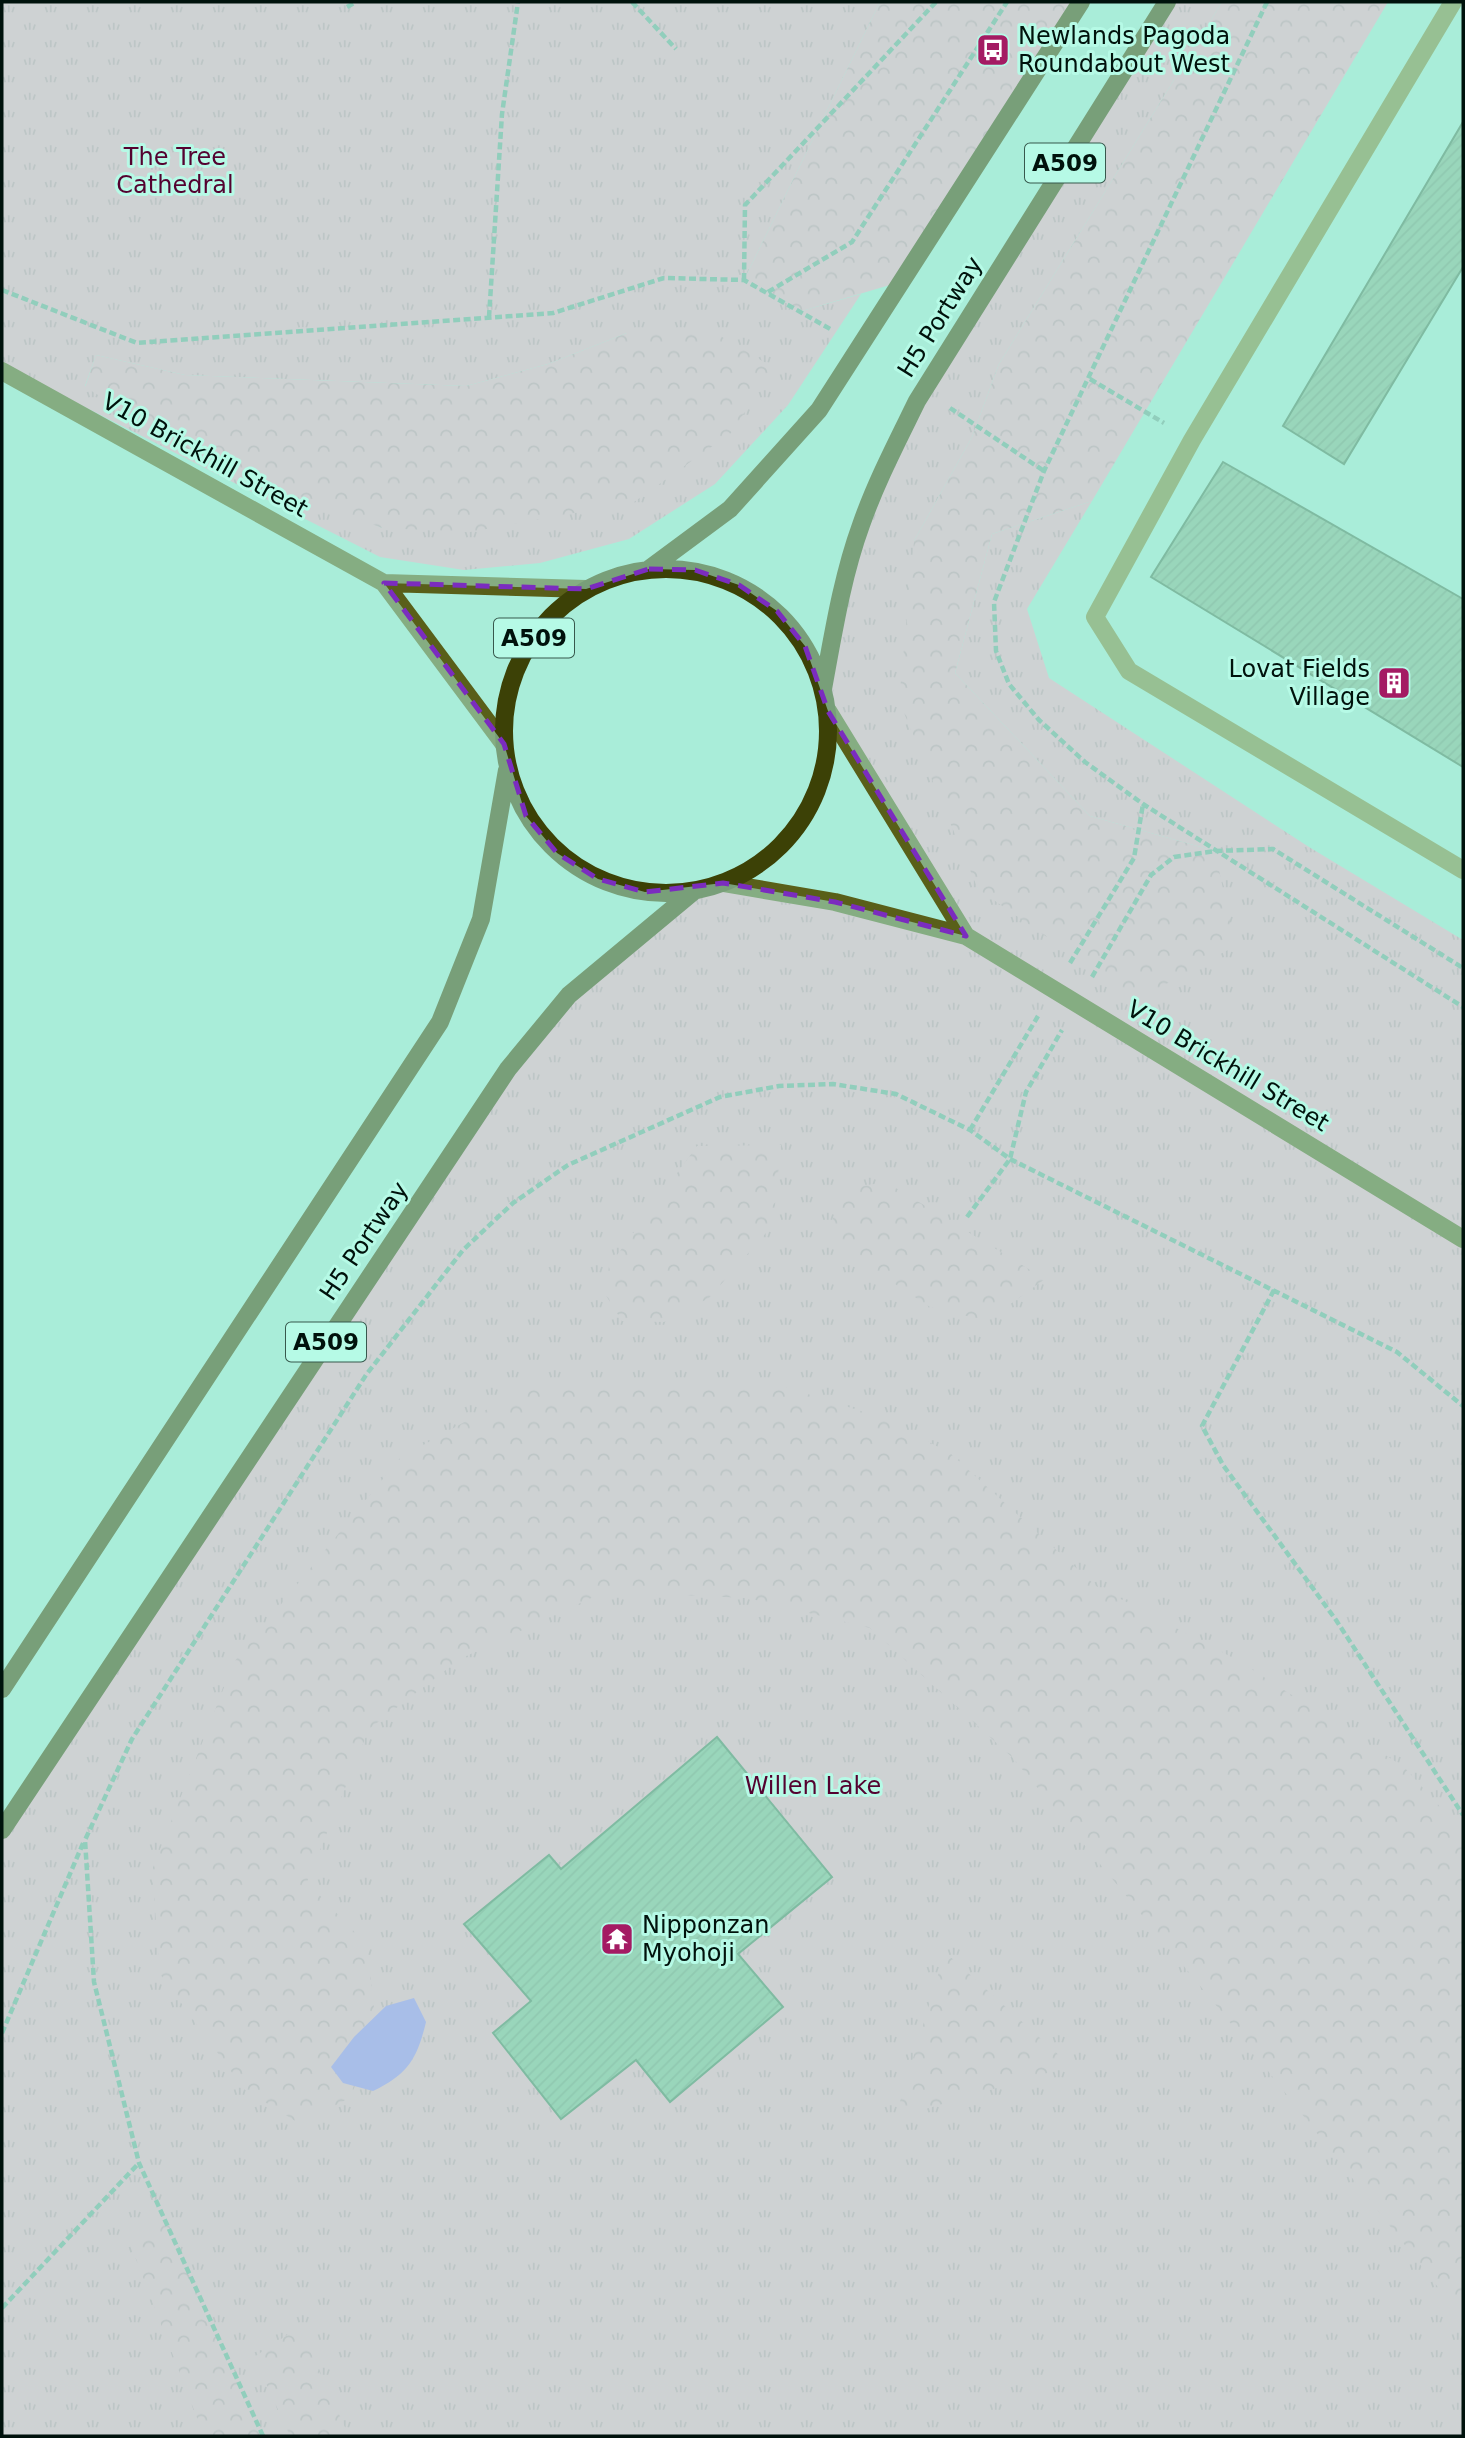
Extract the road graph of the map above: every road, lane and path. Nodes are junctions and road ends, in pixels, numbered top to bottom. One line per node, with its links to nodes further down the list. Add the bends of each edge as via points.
1 (356, 2): 10 (path)
2 (518, 2): 15 (path, via 502,114)
3 (632, 2): 11 (path)
4 (936, 2): 12 (path, via 745,205)
5 (1007, 2): 14 (path, via 852,242)
6 (1081, 2): 22 (main road, A509, via 819,410 730,509)
7 (1167, 2): 25 (main road, H5 Portway / A509, via 917,401 860,528)
8 (1267, 2): 18 (path)
9 (1453, 2): 20 (lane)
10 (347, 7)
11 (676, 49)
12 (744, 280): 14 (path); 15 (path, via 664,278 553,313)
13 (2, 290): 15 (path, via 137,343)
14 (768, 292): 16 (path)
15 (489, 317)
16 (837, 334)
17 (2, 370): 23 (street, V10 Brickhill Street)
18 (1090, 379): 20 (path); 21 (path)
19 (941, 402): 21 (path)
20 (1192, 440): 30 (lane, via 1095,617 1129,671)
21 (1044, 471): 29 (path, via 994,602 996,651 1009,684 1039,720 1085,762)
22 (649, 569): 24 (main road, A509, via 611,577); 25 (main road, A509, via 695,570 738,585 777,611 805,646)
23 (383, 583): 24 (street, V10 Brickhill Street); 27 (street, V10 Brickhill Street)
24 (586, 589): 27 (main road, A509, via 550,617 522,654 507,698)
25 (823, 689): 26 (main road, A509)
26 (828, 711): 31 (main road, A509, via 825,765 805,815 770,856); 33 (street, V10 Brickhill Street)
27 (504, 744): 28 (main road, A509)
28 (508, 770): 32 (main road, A509, via 526,816 558,853 588,873 646,892); 43 (main road, A509, via 481,919 440,1022)
29 (1215, 851): 34 (path, via 1273,849); 35 (path, via 1174,857 1151,875); 36 (path)
30 (1463, 870)
31 (723, 883): 32 (main road, A509); 33 (street, V10 Brickhill Street, via 835,902)
32 (694, 891): 45 (main road, H5 Portway / A509, via 569,995 508,1069)
33 (966, 936): 40 (street, V10 Brickhill Street)
34 (1463, 968)
35 (1088, 984)
36 (1463, 1007)
37 (1068, 1020): 38 (path, via 1026,1092)
38 (1010, 1159): 39 (path); 41 (path); 46 (path, via 970,1130 896,1094 833,1084 779,1086 720,1097 568,1165 513,1203 463,1250 366,1374 132,1738)
39 (967, 1217)
40 (1463, 1238)
41 (1274, 1290): 42 (path, via 1397,1352); 44 (path, via 1202,1426 1223,1465 1336,1620)
42 (1463, 1406)
43 (2, 1689)
44 (1463, 1815)
45 (2, 1830)
46 (85, 1840): 47 (path); 48 (path, via 94,1982)
47 (2, 2033)
48 (139, 2163): 49 (path); 50 (path)
49 (2, 2308)
50 (263, 2436)

